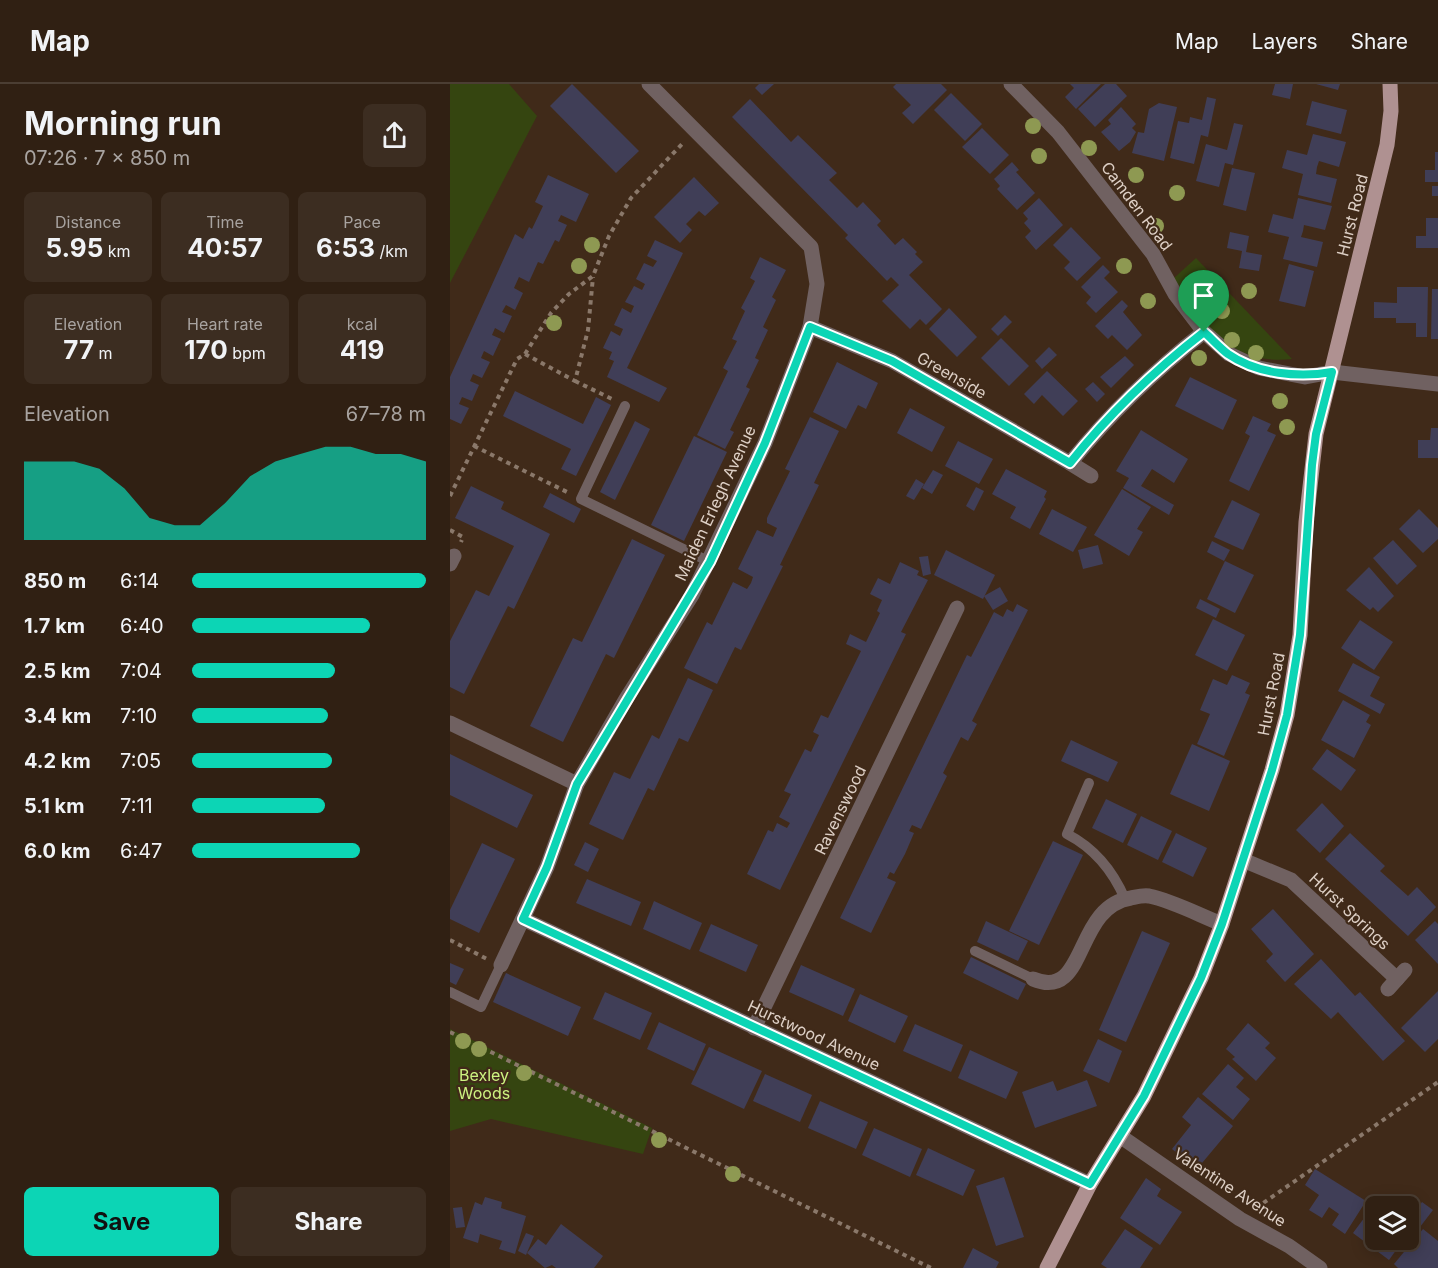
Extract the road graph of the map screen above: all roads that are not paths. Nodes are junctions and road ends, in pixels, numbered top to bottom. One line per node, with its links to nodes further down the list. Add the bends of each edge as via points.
1 (649, 84): 4 (street, Maiden Erlegh Avenue, via 811,247 817,284)
2 (1011, 84): 5 (street, Camden Road, via 1058,132 1116,205)
3 (1390, 84): 6 (main road, Hurst Road, via 1387,145)
4 (810, 327): 9 (street, Greenside, via 892,361); 11 (street, Maiden Erlegh Avenue, via 765,443)
5 (1204, 332): 6 (street, Camden Road, via 1229,354 1259,368 1305,377); 9 (street, via 1150,378)
6 (1332, 372): 7 (street, Camden Road); 16 (main road, Hurst Road, via 1312,465 1300,635 1293,679 1279,746)
7 (1438, 384)
8 (625, 406): 11 (lane, via 581,498)
9 (1070, 463): 10 (street, Greenside)
10 (1091, 476)
11 (710, 562): 15 (street, Maiden Erlegh Avenue)
12 (957, 608): 25 (street, Ravenswood)
13 (450, 723): 15 (street)
14 (1089, 783): 17 (lane, via 1067,834 1080,840 1102,861)
15 (577, 784): 18 (street, Maiden Erlegh Avenue)
16 (1243, 860): 19 (main road, Hurst Road); 23 (street, Hurst Springs, via 1291,880)
17 (1125, 899): 19 (street, via 1148,896); 22 (street, via 1118,900 1095,920 1067,976 1055,983)
18 (523, 919): 21 (street, Maiden Erlegh Avenue); 25 (street, Hurstwood Avenue)
19 (1222, 924): 26 (main road, Hurst Road, via 1162,1061)
20 (975, 951): 22 (lane)
21 (501, 965): 24 (lane, via 481,1007)
22 (1033, 978)
23 (1397, 979)
24 (450, 992)
25 (754, 1028): 27 (street, Hurstwood Avenue)
26 (1120, 1136): 27 (main road, Hurst Road); 29 (street, Valentine Avenue, via 1240,1219)
27 (1090, 1184): 28 (main road, Hurst Road)
28 (1047, 1268)
29 (1320, 1268)

